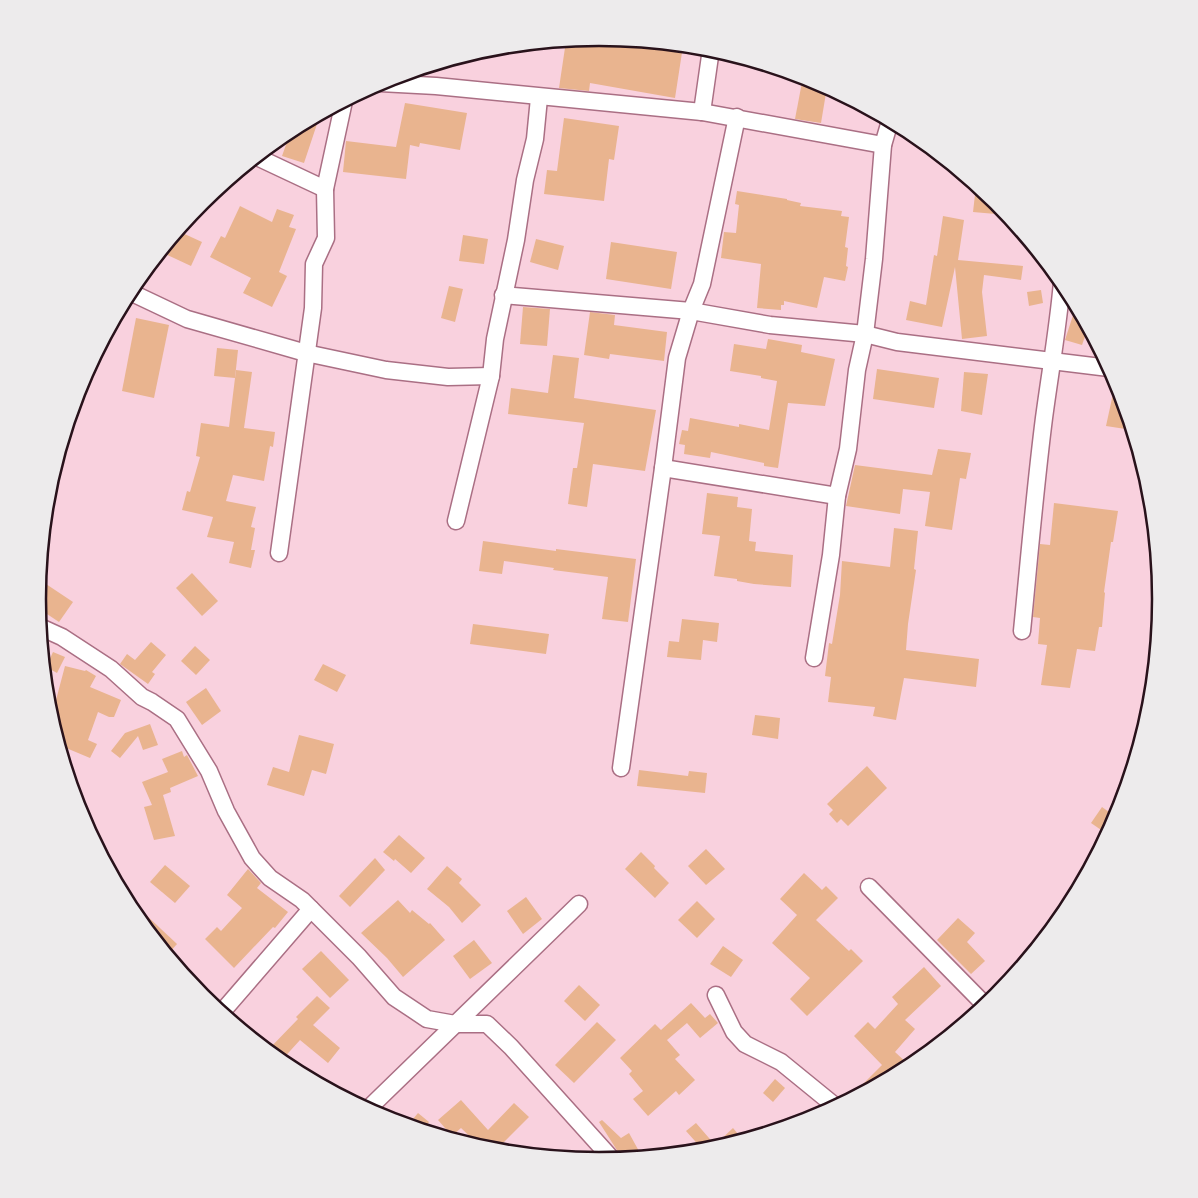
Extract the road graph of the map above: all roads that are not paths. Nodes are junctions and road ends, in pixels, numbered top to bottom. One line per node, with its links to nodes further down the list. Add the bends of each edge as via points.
1 (710, 58): 5 (street)
2 (398, 84): 3 (street)
3 (539, 98): 5 (street); 12 (street, via 535,140)
4 (342, 110): 10 (street)
5 (702, 112): 6 (street)
6 (737, 117): 8 (street); 14 (street, via 702,284)
7 (888, 128): 8 (street)
8 (883, 145): 15 (street)
9 (263, 160): 10 (street)
10 (325, 189): 16 (street, via 326,238 314,264 314,308)
11 (137, 295): 16 (street, via 187,319)
12 (503, 295): 14 (street); 19 (street)
13 (1061, 295): 17 (street)
14 (691, 311): 15 (street, via 770,325); 20 (street, via 677,358)
15 (865, 334): 17 (street, via 897,342); 21 (street, via 857,370 848,449)
16 (306, 353): 19 (street, via 386,370 448,377); 23 (street)
17 (1051, 362): 18 (street); 25 (street)
18 (1101, 367)
19 (491, 376): 22 (street)
20 (664, 468): 21 (street); 27 (street)
21 (837, 496): 26 (street)
22 (456, 520)
23 (279, 553)
24 (47, 630): 30 (street, via 111,669 142,697 177,719 209,771 252,858 270,878)
25 (1022, 631)
26 (814, 658)
27 (621, 768)
28 (869, 887): 32 (street)
29 (579, 904): 34 (street)
30 (311, 909): 33 (street); 34 (street, via 394,997 422,1017)
31 (716, 995): 35 (street, via 734,1032 745,1044 781,1062)
32 (980, 1000)
33 (226, 1007)
34 (455, 1024): 36 (street); 37 (street, via 487,1024)
35 (829, 1101)
36 (373, 1104)
37 (605, 1152)

